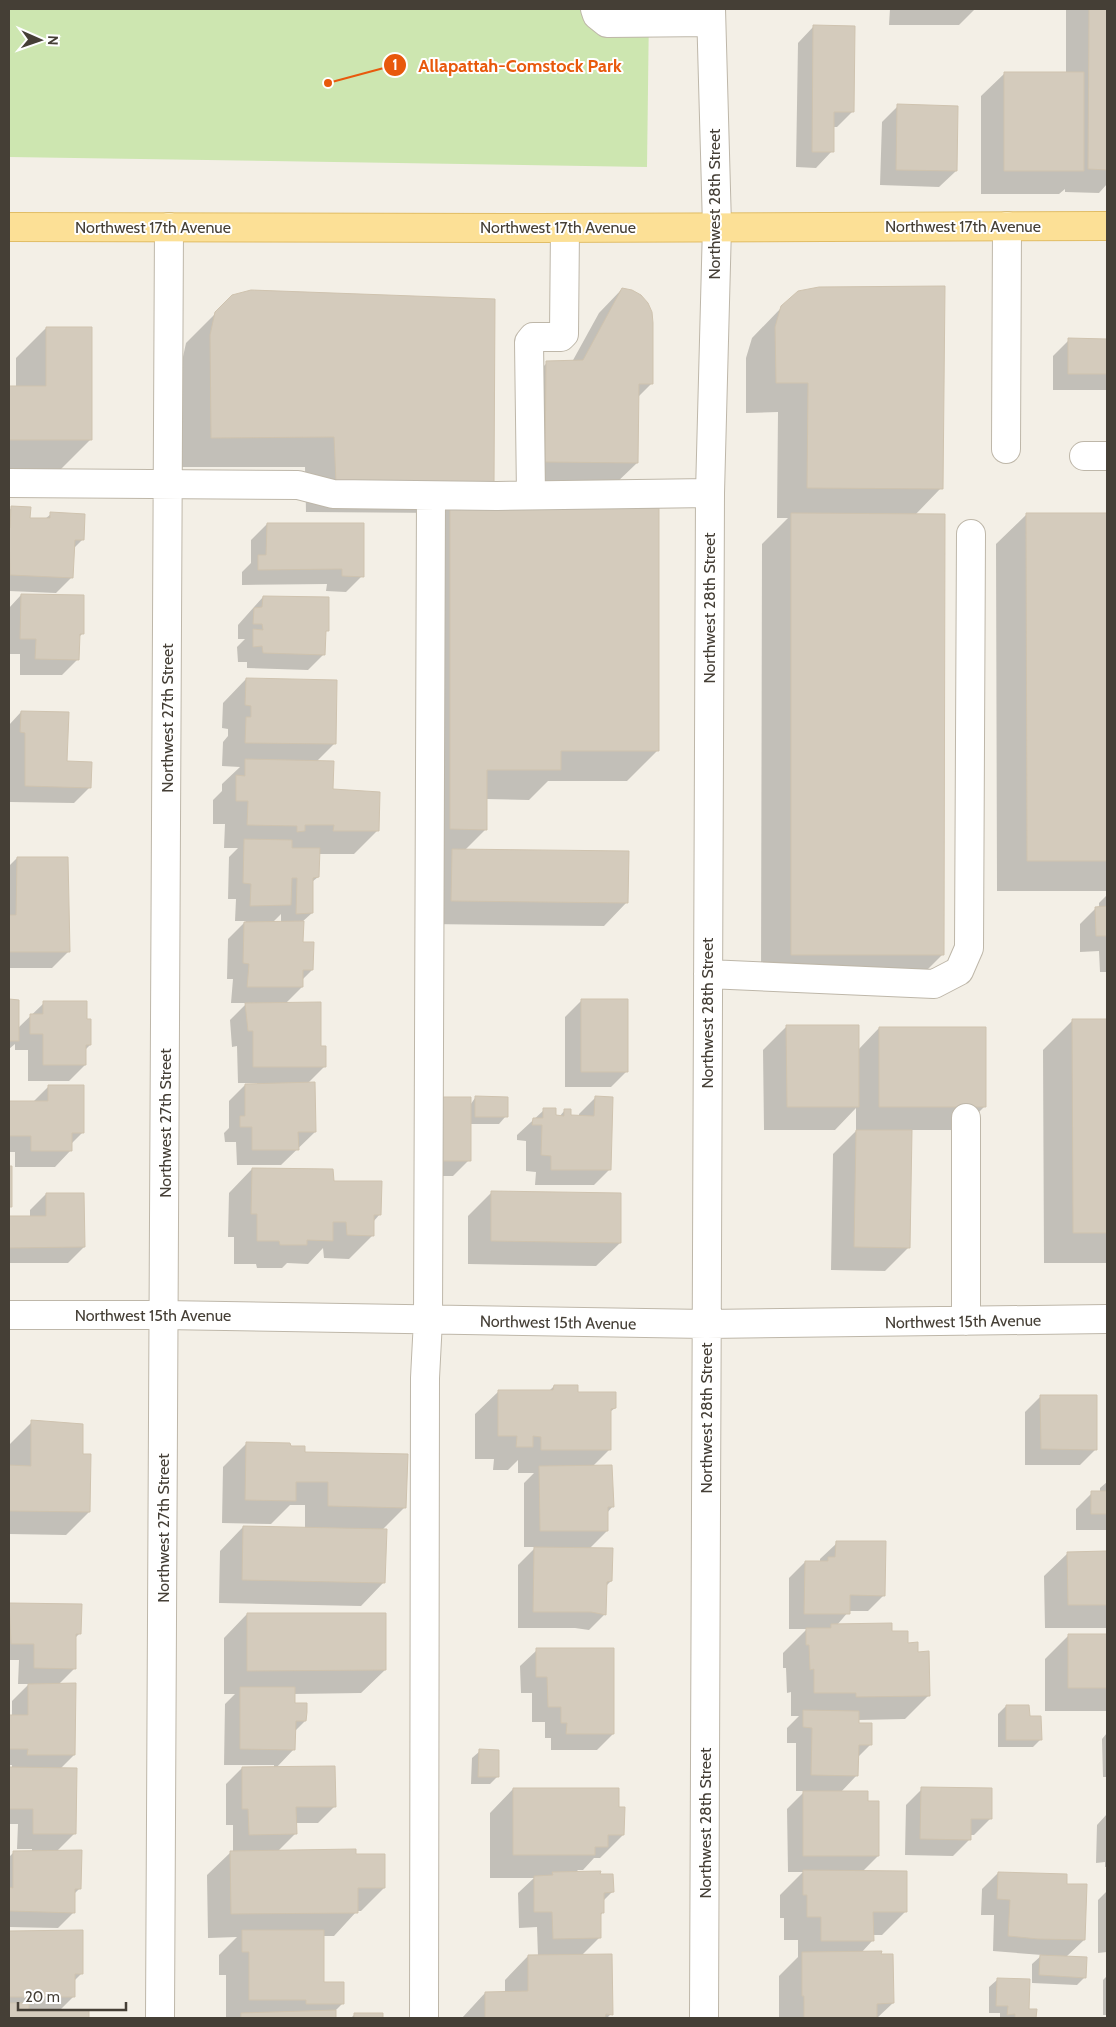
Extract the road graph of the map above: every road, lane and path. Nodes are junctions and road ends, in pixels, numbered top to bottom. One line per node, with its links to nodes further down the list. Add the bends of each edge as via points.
1 (595, 9): 2 (street, via 607,23)
2 (711, 16): 3 (street, Northwest 28th Street)
3 (717, 226): 4 (main road, Northwest 17th Avenue); 8 (main road, Northwest 17th Avenue); 12 (street, Northwest 28th Street)
4 (1007, 226): 5 (main road, Northwest 17th Avenue); 9 (street)
5 (1107, 226)
6 (9, 227): 7 (main road, Northwest 17th Avenue)
7 (169, 228): 8 (main road, Northwest 17th Avenue); 11 (street, Northwest 27th Street)
8 (566, 228): 13 (street, via 564,334 561,337 533,337 530,342)
9 (1006, 449)
10 (9, 483): 11 (street)
11 (168, 485): 14 (street, via 298,485 333,494); 19 (street, Northwest 27th Street)
12 (710, 493): 13 (street); 16 (street, Northwest 28th Street)
13 (531, 495): 14 (street)
14 (431, 496): 21 (street)
15 (971, 534): 16 (street, via 969,948 959,971 934,984)
16 (708, 974): 23 (street, Northwest 28th Street)
17 (966, 1118): 22 (street)
18 (9, 1315): 19 (street, Northwest 15th Avenue)
19 (164, 1315): 21 (street, Northwest 15th Avenue); 24 (street, Northwest 27th Street)
20 (1107, 1319): 22 (street, Northwest 15th Avenue)
21 (428, 1320): 23 (street, Northwest 15th Avenue); 25 (street, via 425,1378)
22 (966, 1321): 23 (street, Northwest 15th Avenue)
23 (706, 1324): 26 (street, Northwest 28th Street)
24 (160, 2018)
25 (424, 2018)
26 (704, 2018)

